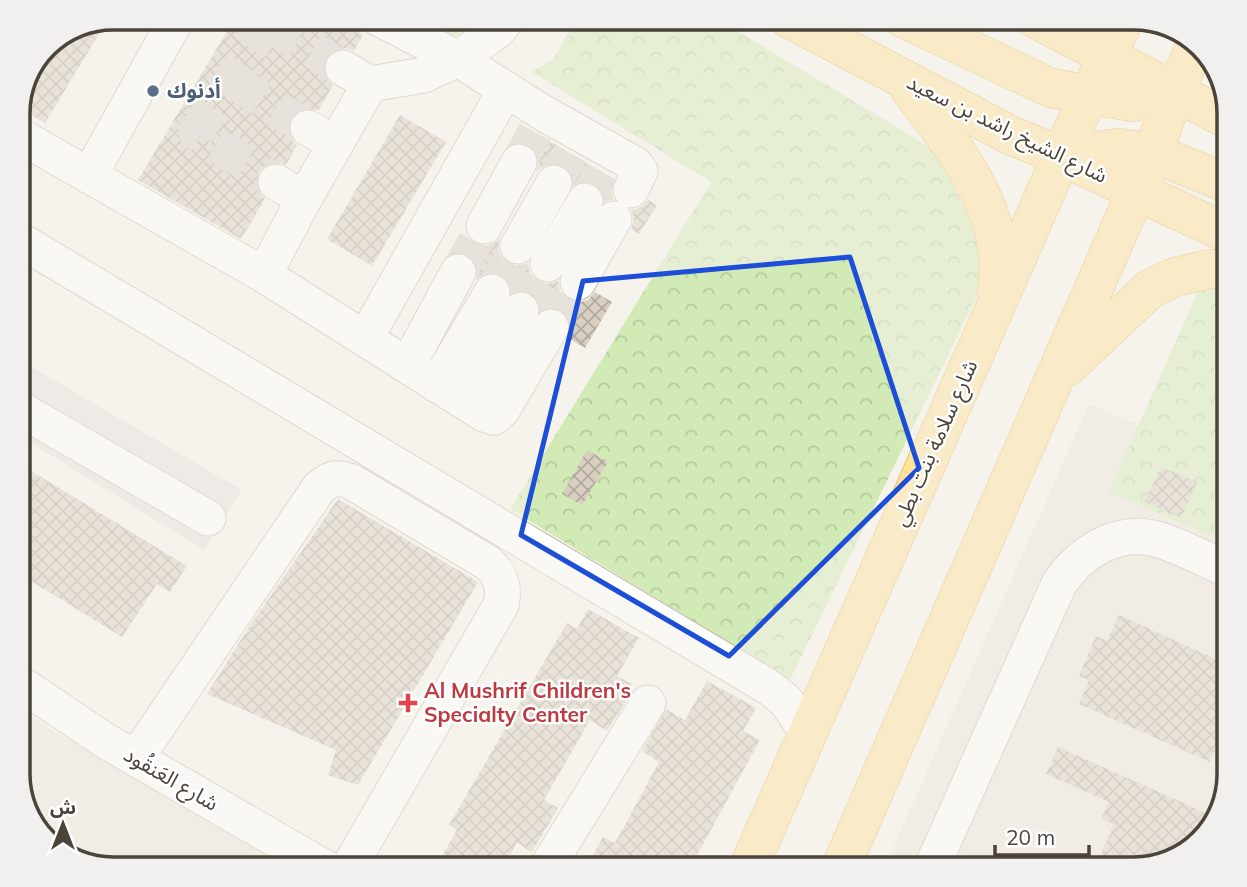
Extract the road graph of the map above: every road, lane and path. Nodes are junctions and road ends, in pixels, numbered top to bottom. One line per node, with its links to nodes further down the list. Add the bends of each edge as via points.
1 (170, 30): 21 (street)
2 (401, 30): 10 (street)
3 (498, 30): 10 (street)
4 (810, 30): 11 (main road, شارع الشيخ راشد بن سعيد)
5 (928, 30): 14 (main road, via 1051,88)
6 (1057, 30): 9 (main road)
7 (1120, 30): 9 (main road, شارع سلامة بنت بطي)
8 (1192, 54): 13 (main road)
9 (1108, 57): 13 (main road); 14 (main road, شارع سلامة بنت بطي)
10 (458, 59): 12 (street); 32 (street, via 424,75 357,76 290,190)
11 (902, 79): 20 (main road, شارع الشيخ راشد بن سعيد); 36 (main road, via 951,143 995,227 1000,268)
12 (506, 89): 16 (street); 38 (street)
13 (1175, 91): 14 (main road, via 1133,102); 15 (main road); 18 (main road)
14 (1088, 96): 20 (main road, شارع سلامة بنت بطي)
15 (1217, 113)
16 (533, 136): 19 (street); 25 (street)
17 (30, 142): 21 (street)
18 (1153, 152): 20 (main road, via 1118,148); 22 (main road); 24 (main road)
19 (569, 156): 23 (street); 28 (street)
20 (1061, 156): 24 (main road, شارع الشيخ راشد بن سعيد); 36 (main road, شارع سلامة بنت بطي)
21 (89, 176): 32 (street)
22 (1217, 179)
23 (609, 187): 29 (street); 33 (street)
24 (1136, 192): 26 (main road, شارع الشيخ راشد بن سعيد); 40 (main road)
25 (484, 226)
26 (1217, 228)
27 (30, 246): 51 (street, via 770,688 786,701)
28 (518, 246)
29 (548, 264)
30 (1217, 269): 40 (main road, via 1150,289)
31 (458, 272): 39 (street)
32 (264, 275): 38 (street)
33 (578, 282)
34 (492, 292): 41 (street)
35 (521, 310): 42 (street)
36 (993, 310): 51 (main road, شارع سلامة بنت بطي)
37 (551, 327): 42 (street, via 495,417)
38 (365, 339): 39 (street)
39 (408, 365): 41 (street)
40 (1053, 380): 58 (main road)
41 (437, 385): 42 (street)
42 (467, 402)
43 (30, 415): 44 (street)
44 (208, 518)
45 (266, 533): 47 (street, via 203,635)
46 (1217, 564): 59 (street, via 1158,539 1138,537 1100,545 1069,568)
47 (195, 670): 52 (street); 53 (street, via 319,488 334,478 352,482 488,563 502,581 501,605)
48 (487, 674): 53 (street, via 431,765)
49 (30, 690): 52 (street, شارع العَنقُود)
50 (648, 703): 56 (street)
51 (808, 733): 57 (main road, شارع سلامة بنت بطي)
52 (135, 758): 54 (street, شارع العَنقُود)
53 (400, 779): 55 (street)
54 (305, 857)
55 (355, 857)
56 (554, 857)
57 (754, 857)
58 (846, 857)
59 (937, 857)

